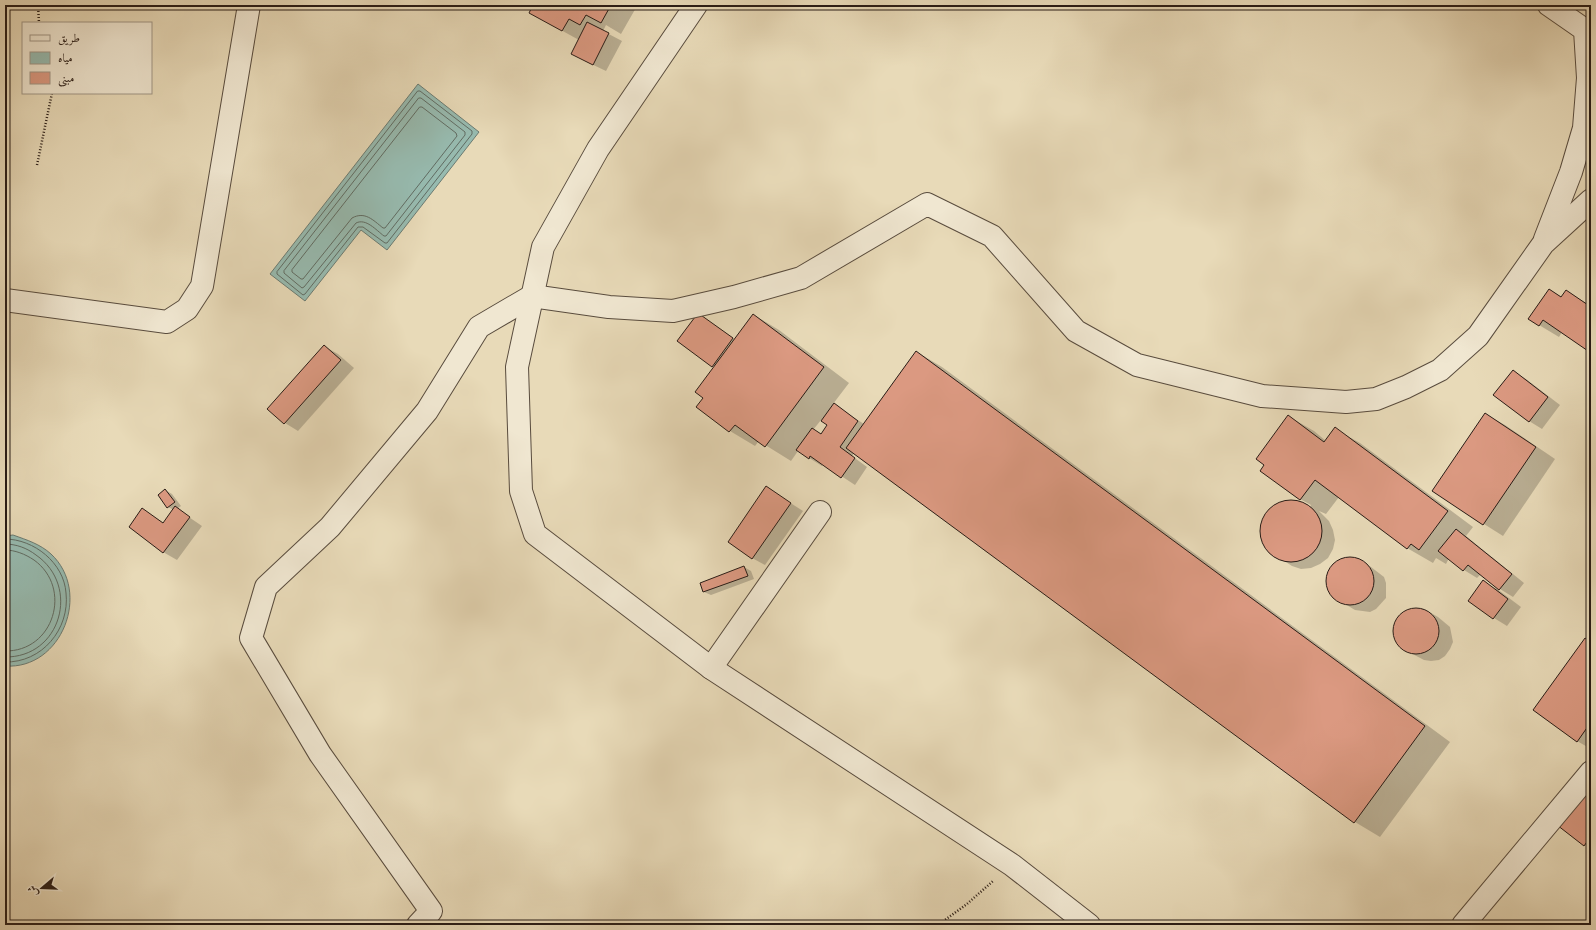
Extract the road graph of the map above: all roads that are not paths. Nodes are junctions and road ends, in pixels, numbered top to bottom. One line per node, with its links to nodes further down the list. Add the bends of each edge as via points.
1 (249, 5): 9 (lane, via 202,286 187,309 167,322)
2 (696, 5): 8 (lane, via 590,163 543,247)
3 (1549, 5): 5 (lane)
4 (1558, 5): 5 (lane)
5 (1588, 33): 7 (lane, via 1584,128 1571,172)
6 (1591, 200): 7 (lane)
7 (1543, 244): 8 (lane, via 1478,336 1440,370 1376,399 1346,402 1262,396 1137,365 1076,331 992,236 927,204 801,278 673,311 609,307)
8 (532, 296): 11 (lane, via 517,367 521,491 535,534); 13 (lane, via 478,327 427,411 330,526 266,587 251,638 320,754 431,911)
9 (5, 300)
10 (820, 512): 11 (lane)
11 (711, 668): 14 (lane, via 1012,865)
12 (1591, 772): 15 (lane)
13 (418, 925)
14 (1089, 925)
15 (1463, 925)

